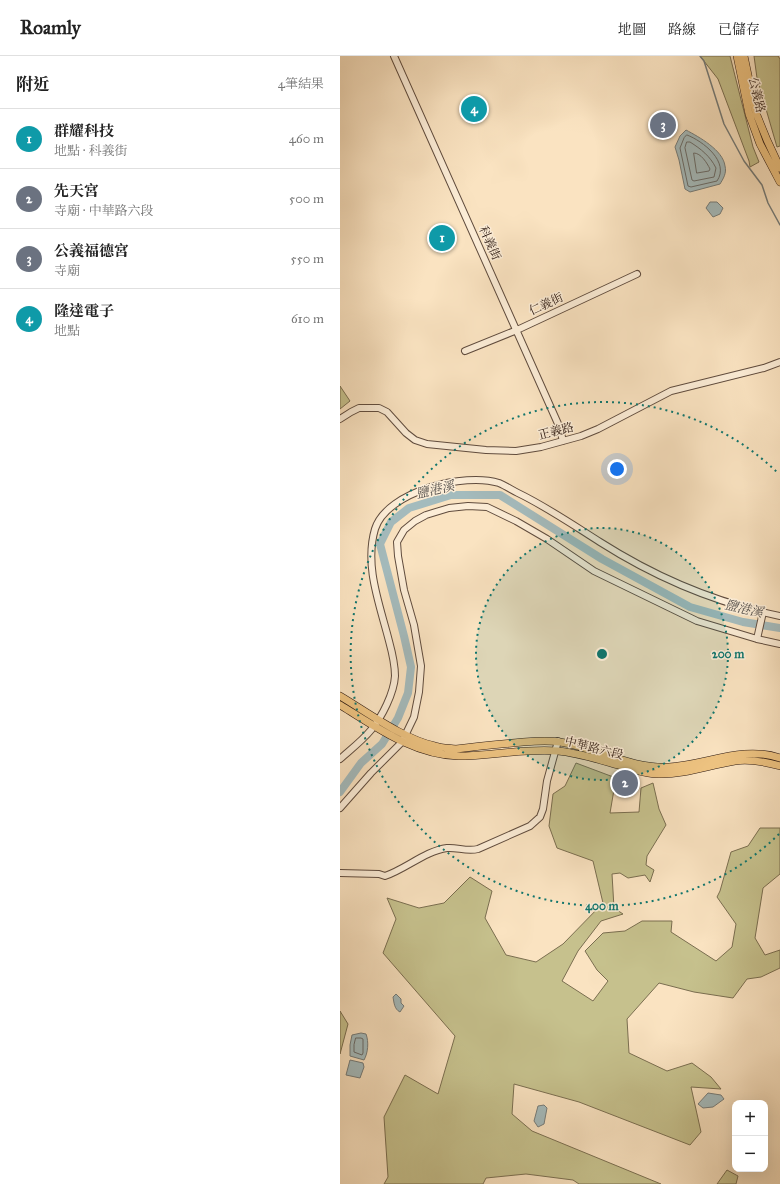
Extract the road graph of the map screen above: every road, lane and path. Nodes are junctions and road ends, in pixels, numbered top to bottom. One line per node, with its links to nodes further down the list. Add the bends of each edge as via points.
1 (394, 56): 7 (street, 科義街)
2 (737, 56): 5 (main road, 公義路, via 750,114 760,144)
3 (744, 56): 4 (main road, 公義路, via 756,113)
4 (780, 168)
5 (780, 182)
6 (637, 274): 7 (street, 仁義街)
7 (516, 330): 8 (street, 仁義街); 11 (street, 科義街, via 559,426)
8 (465, 351)
9 (780, 362): 11 (street, 正義路, via 671,390 598,429)
10 (340, 419): 11 (street, 正義路, via 359,408 379,408 387,412 415,440 427,444 516,451)
11 (563, 441)
12 (763, 612): 13 (street); 14 (street); 18 (street, via 704,595 658,574 602,543 543,505 499,483 480,480 450,482 421,490 390,508 375,528 371,565 395,675 390,698)
13 (780, 616)
14 (757, 639): 15 (street); 19 (street, via 697,620 594,572 547,539 487,507 449,508 415,521 404,530 397,542 421,666 414,717)
15 (780, 644)
16 (340, 696): 18 (main road)
17 (340, 705): 18 (main road)
18 (376, 722): 19 (main road); 23 (street)
19 (404, 739): 20 (main road, 中華路六段, via 456,748); 21 (main road, 中華路六段, via 427,751 457,756); 25 (street)
20 (558, 741): 21 (street); 22 (main road, 中華路六段, via 656,767 681,766 746,754 760,753)
21 (556, 751): 24 (main road, 中華路六段, via 657,774 683,772 736,761); 26 (street, via 540,817 530,826 478,850 448,848 433,853 385,876)
22 (780, 758)
23 (340, 759)
24 (780, 766)
25 (340, 808)
26 (340, 873)

